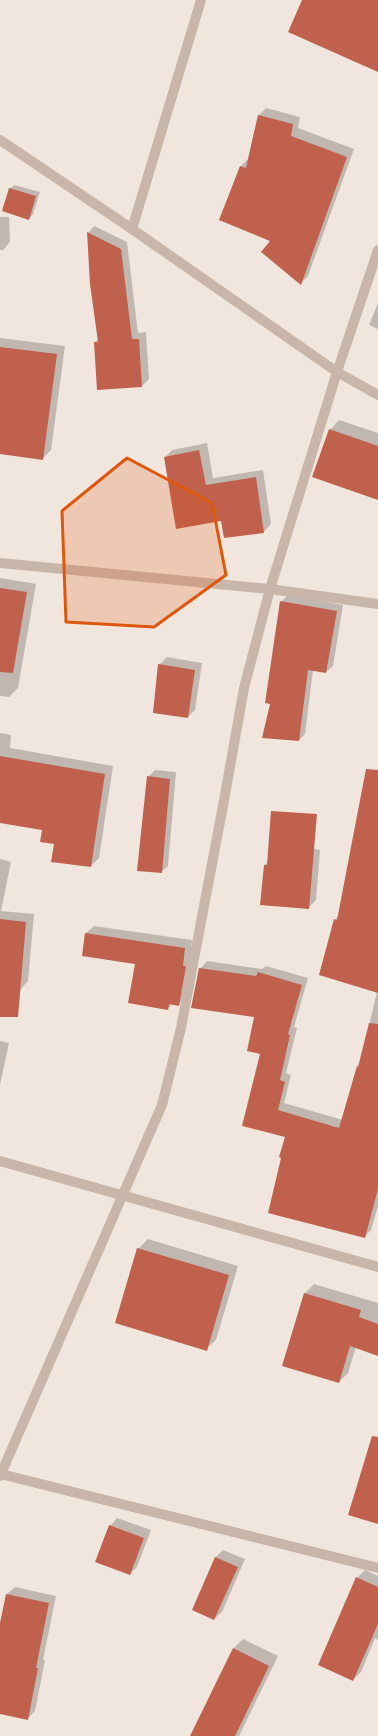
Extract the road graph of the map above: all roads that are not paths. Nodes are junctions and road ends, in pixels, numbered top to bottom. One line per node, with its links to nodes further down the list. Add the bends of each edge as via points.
1 (200, 0): 3 (street)
2 (0, 140): 3 (street)
3 (132, 229): 5 (street)
4 (378, 250): 5 (street)
5 (337, 372): 6 (street); 8 (street)
6 (378, 395)
7 (0, 563): 8 (street)
8 (270, 589): 9 (street); 11 (street, via 244,688 180,1028 163,1098)
9 (378, 604)
10 (0, 1160): 11 (street)
11 (122, 1194): 12 (street); 13 (street)
12 (378, 1267)
13 (0, 1475): 14 (street)
14 (378, 1568)

